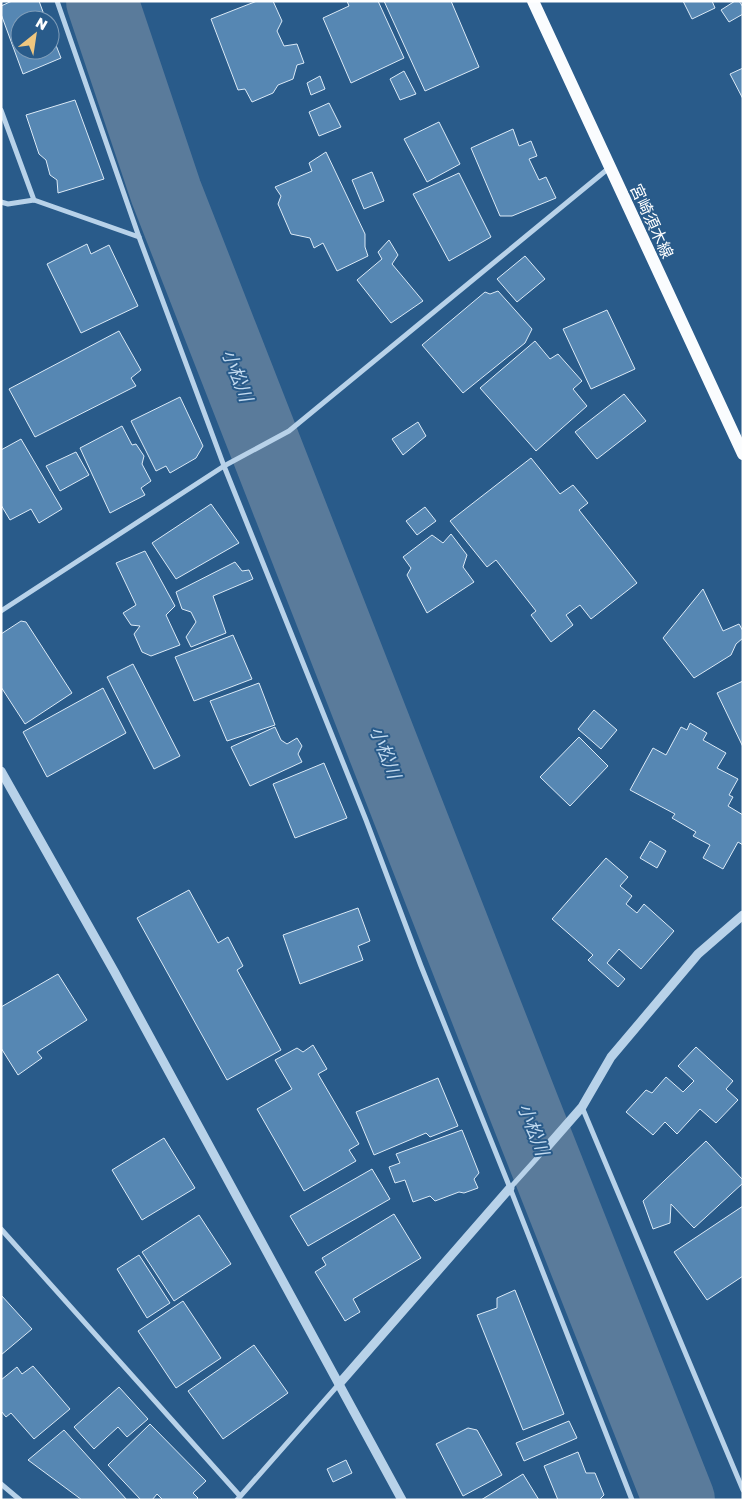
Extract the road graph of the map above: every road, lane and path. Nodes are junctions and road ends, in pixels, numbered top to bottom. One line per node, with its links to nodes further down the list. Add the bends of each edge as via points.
1 (57, 1): 7 (street)
2 (533, 1): 4 (main road, 宮崎須木線)
3 (1, 110): 5 (street)
4 (610, 168): 8 (main road, 宮崎須木線); 9 (street, via 289,431)
5 (34, 200): 6 (street); 7 (street)
6 (1, 202)
7 (139, 236): 9 (street)
8 (743, 454)
9 (224, 466): 10 (street); 15 (street)
10 (1, 611)
11 (1, 771): 17 (street)
12 (743, 915): 13 (street, via 698,954 611,1057)
13 (582, 1107): 14 (street); 19 (street)
14 (547, 1147): 15 (street)
15 (510, 1188): 17 (street); 23 (street)
16 (1, 1229): 20 (street)
17 (339, 1384): 20 (street); 22 (street)
18 (1, 1484): 21 (street)
19 (743, 1490)
20 (239, 1498)
21 (20, 1500)
22 (402, 1500)
23 (632, 1500)

